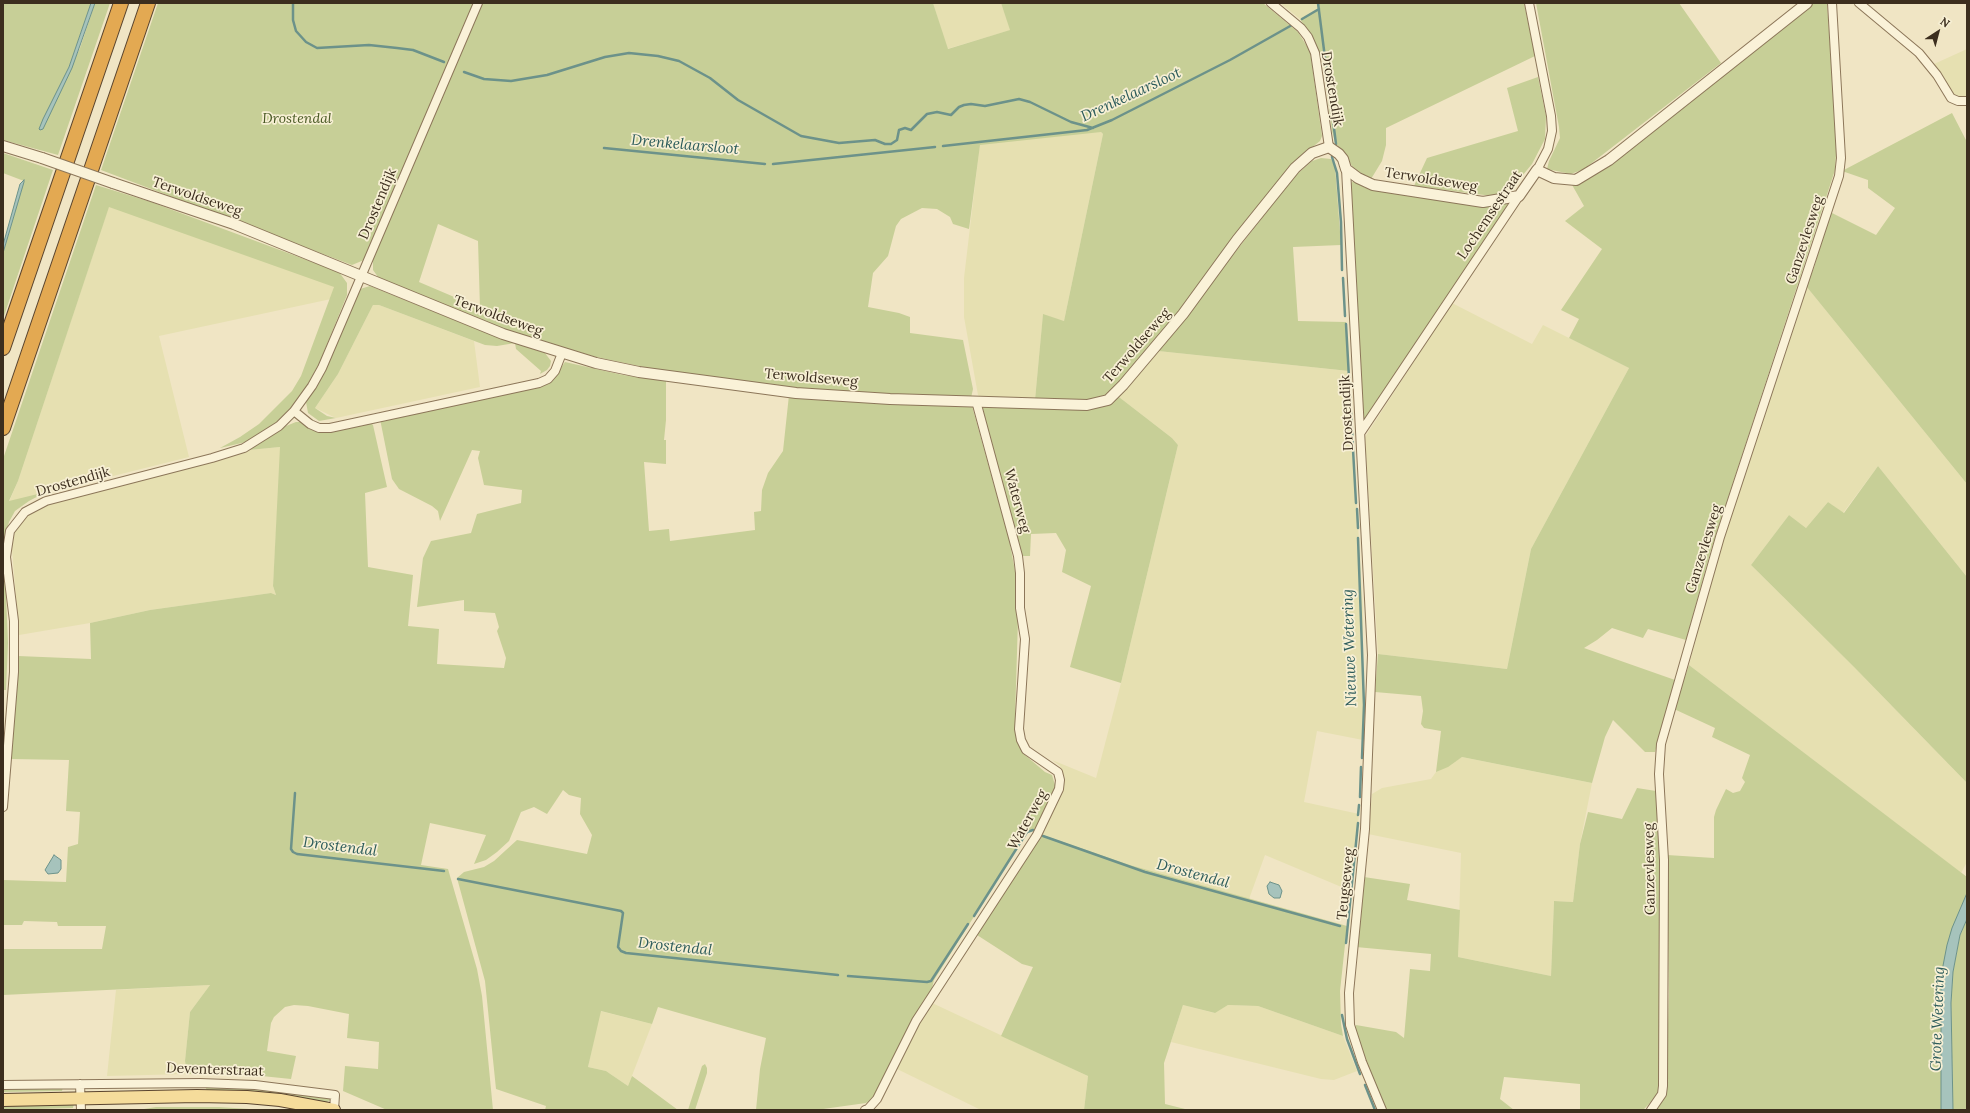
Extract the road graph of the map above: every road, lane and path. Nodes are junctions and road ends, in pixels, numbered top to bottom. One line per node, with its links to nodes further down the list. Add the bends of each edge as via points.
1 (121, 3): 16 (highway)
2 (148, 3): 20 (highway)
3 (478, 3): 15 (street, Drostendijk)
4 (1271, 3): 11 (street, Drostendijk, via 1301,28 1315,53)
5 (1529, 3): 13 (street, via 1552,131 1548,149)
6 (1807, 3): 13 (street, Lochemsestraat, via 1609,160 1583,177 1562,180)
7 (1832, 3): 31 (street, Ganzevlesweg, via 1841,158 1839,176 1720,537 1661,744 1659,774 1664,860 1663,1086 1662,1094)
8 (1859, 3): 9 (street, via 1918,53 1951,98)
9 (1967, 101)
10 (3, 146): 15 (street, Terwoldseweg, bridge, via 234,224)
11 (1332, 149): 12 (street, Terwoldseweg, via 1343,159); 18 (street, Terwoldseweg, via 1312,153 1295,168 1237,240 1183,314 1108,400 1087,405)
12 (1346, 169): 14 (street, Terwoldseweg, via 1373,185 1469,201 1483,202); 21 (street, Drostendijk)
13 (1537, 170): 14 (street, Lochemsestraat)
14 (1519, 196): 21 (street, Lochemsestraat)
15 (362, 276): 17 (street, Terwoldseweg, via 490,329); 19 (street, Drostendijk, via 322,368)
16 (3, 348)
17 (562, 353): 18 (street, Terwoldseweg, via 639,372 796,393); 19 (street, via 555,371 548,379 532,385 330,428 319,428 310,424)
18 (976, 401): 29 (street, Waterweg, via 1018,556 1020,608 1025,639 1019,729 1021,740 1033,757 1058,772 1060,780 1056,798 1036,835 916,1021 877,1099)
19 (294, 411): 23 (street, Drostendijk, via 279,426 244,448 46,501 25,512 16,522 7,540 6,557 14,621 14,665)
20 (3, 428)
21 (1361, 432): 22 (street, Drostendijk)
22 (1372, 655): 30 (street, Teugseweg, via 1365,829 1349,993 1350,1025)
23 (3, 807)
24 (80, 1084): 25 (street, Deventerstraat); 27 (street); 28 (street, Deventerstraat, via 255,1085 335,1095)
25 (3, 1085)
26 (3, 1100): 27 (main road, Deventerstraat)
27 (81, 1104): 28 (main road, Deventerstraat, via 197,1096 247,1097)
28 (334, 1110)
29 (864, 1110)
30 (1382, 1110)
31 (1651, 1110)

